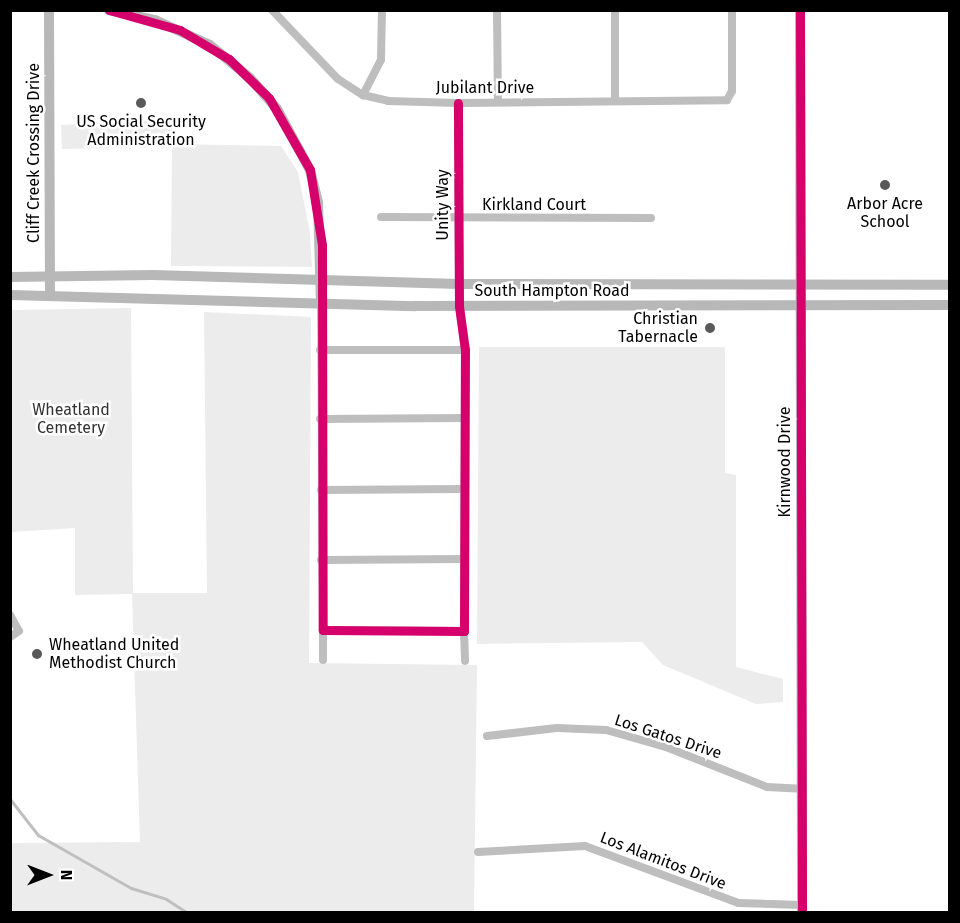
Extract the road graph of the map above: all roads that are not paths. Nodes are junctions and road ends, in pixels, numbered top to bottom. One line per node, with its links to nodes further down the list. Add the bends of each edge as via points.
1 (49, 10): 18 (main road, Cliff Creek Crossing Drive)
2 (109, 10): 19 (main road, via 155,20 192,36 229,59 269,98 310,170 318,203)
3 (272, 10): 9 (street, Jubilant Drive, via 338,79)
4 (382, 10): 9 (street, via 381,60)
5 (498, 10): 11 (street)
6 (615, 10): 10 (street)
7 (732, 10): 10 (street, Jubilant Drive, via 731,96 722,101)
8 (800, 10): 20 (main road, Kirnwood Drive)
9 (363, 94): 12 (street, Jubilant Drive, via 388,101)
10 (615, 100): 11 (street, Jubilant Drive)
11 (498, 102): 12 (street, Jubilant Drive)
12 (458, 103): 15 (street, Unity Way)
13 (381, 217): 15 (street, Kirkland Court)
14 (651, 218): 15 (street, Kirkland Court)
15 (458, 219): 21 (street, Unity Way)
16 (153, 275): 18 (main road, South Hampton Road); 19 (main road, South Hampton Road); 25 (main road)
17 (10, 277): 18 (main road, South Hampton Road)
18 (50, 277): 24 (main road, Cliff Creek Crossing Drive)
19 (321, 281): 21 (main road, South Hampton Road); 26 (main road)
20 (800, 283): 21 (main road, South Hampton Road); 22 (main road, South Hampton Road); 27 (main road, Kirnwood Drive)
21 (459, 284): 29 (street, Unity Way)
22 (950, 285)
23 (10, 295): 24 (main road, South Hampton Road)
24 (50, 295): 25 (main road, South Hampton Road)
25 (153, 296): 26 (main road, South Hampton Road)
26 (321, 303): 29 (main road, South Hampton Road); 30 (street)
27 (800, 305): 28 (main road, South Hampton Road); 29 (main road, South Hampton Road); 45 (main road, Kirnwood Drive)
28 (950, 305)
29 (459, 306): 31 (street, Unity Way)
30 (320, 350): 31 (street); 33 (street)
31 (465, 350): 32 (street, Unity Way)
32 (465, 418): 33 (street); 34 (street, Unity Way)
33 (320, 419): 35 (street)
34 (464, 489): 35 (street); 36 (street, Unity Way)
35 (321, 490): 37 (street)
36 (465, 559): 37 (street); 40 (street, Unity Way)
37 (321, 560): 39 (street)
38 (10, 615): 41 (street, via 19,631)
39 (323, 630): 40 (street); 42 (street)
40 (464, 631): 43 (street, Unity Way)
41 (10, 637)
42 (323, 660)
43 (465, 661)
44 (487, 736): 45 (street, Los Gatos Drive, via 557,728 606,730 666,747 767,787)
45 (801, 789): 47 (main road, Kirnwood Drive)
46 (478, 852): 47 (street, Los Alamitos Drive, via 585,846 738,903)
47 (802, 909)

